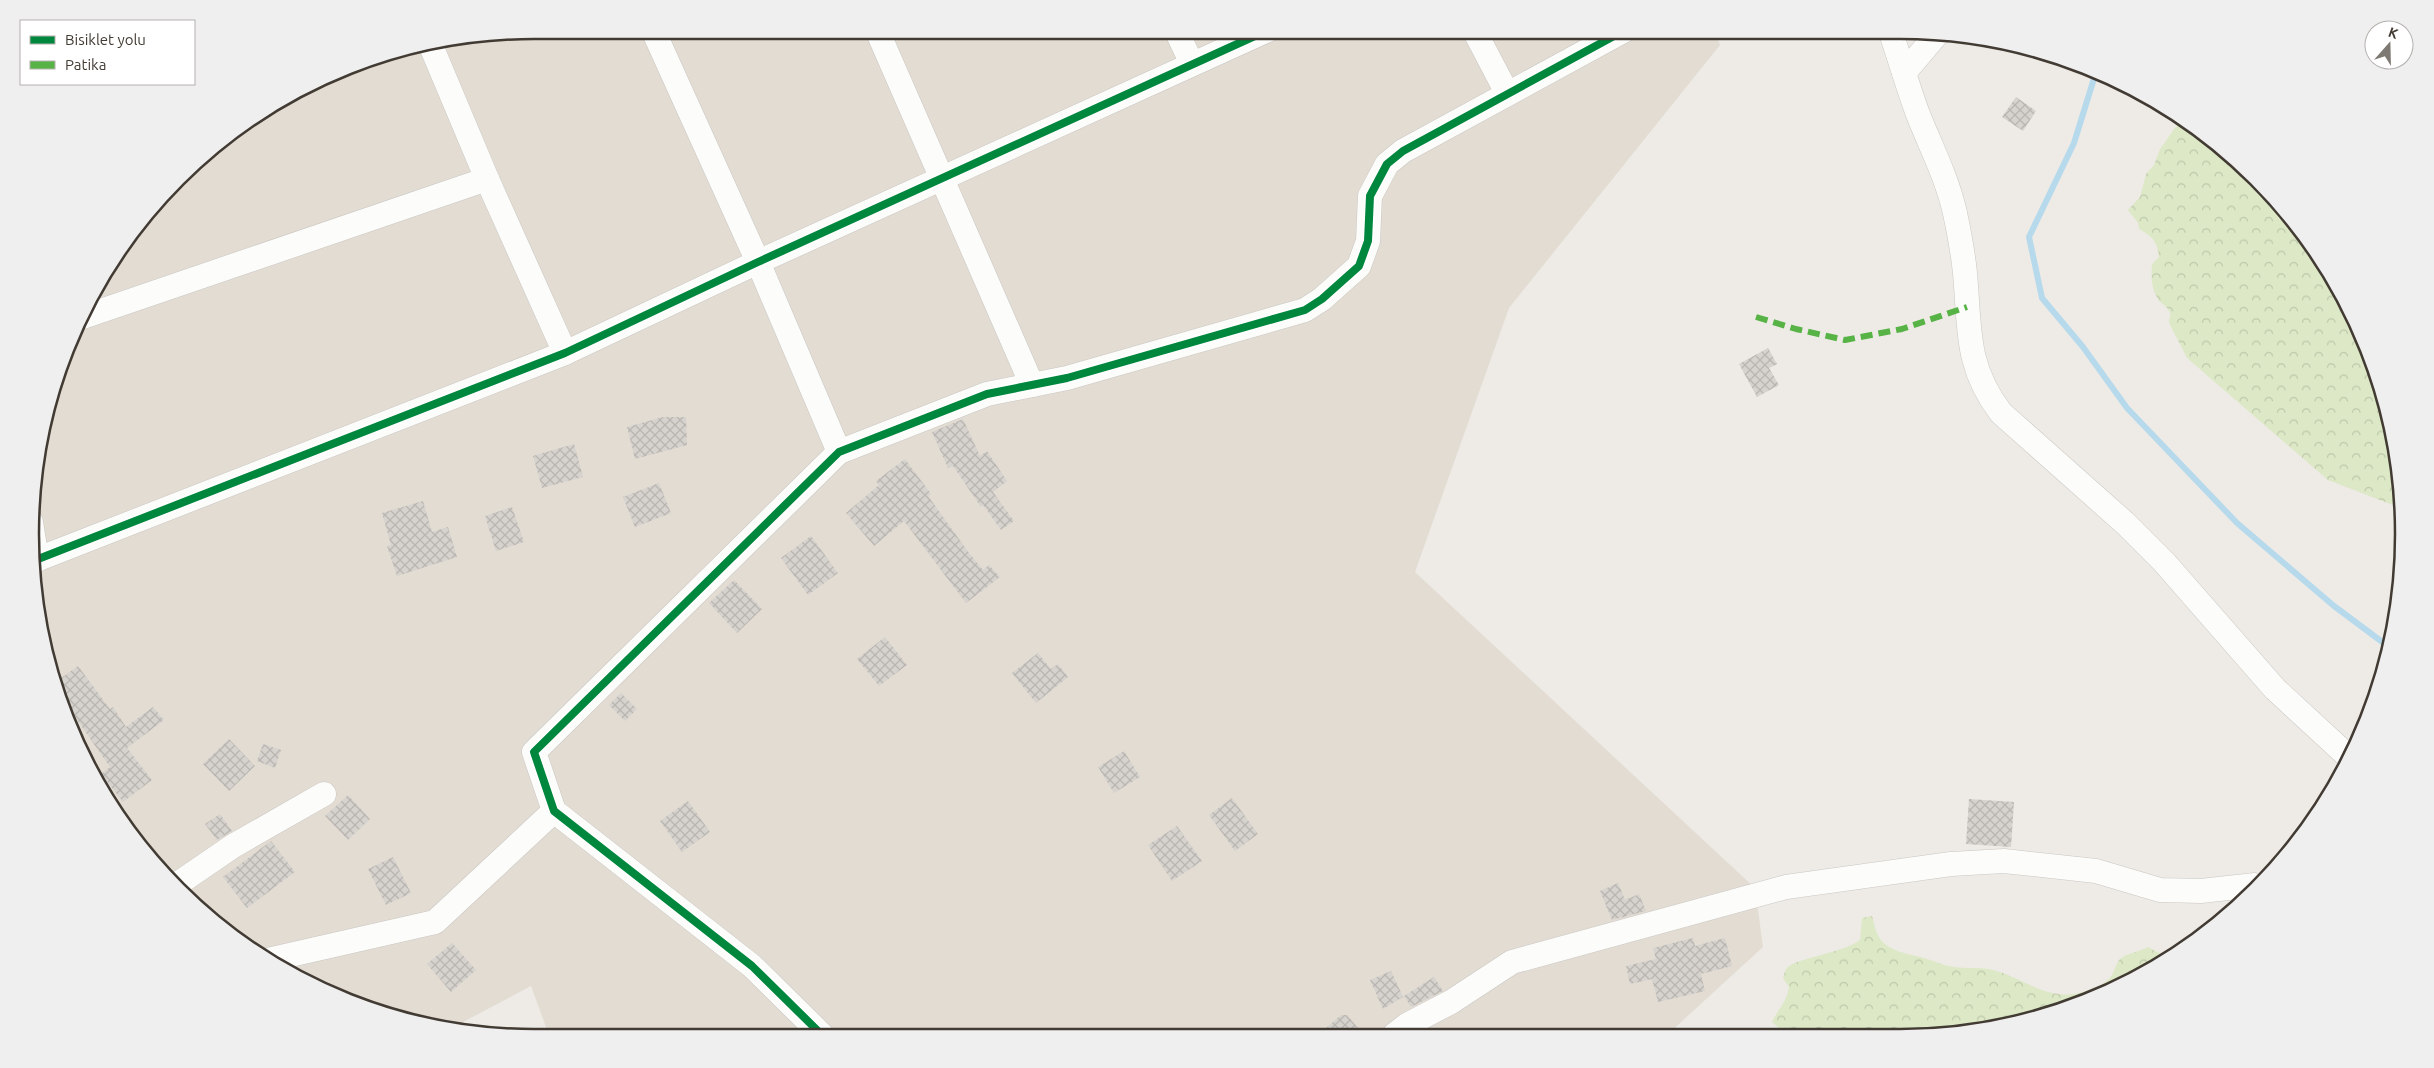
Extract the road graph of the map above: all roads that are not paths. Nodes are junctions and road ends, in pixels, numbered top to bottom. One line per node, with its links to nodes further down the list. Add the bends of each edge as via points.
1 (657, 39): 15 (street)
2 (881, 39): 14 (street)
3 (1180, 39): 10 (street)
4 (1248, 39): 10 (street)
5 (1479, 39): 12 (street)
6 (1608, 39): 12 (street)
7 (1893, 39): 11 (street)
8 (1932, 40): 11 (street)
9 (432, 49): 13 (street)
10 (1192, 64): 14 (street)
11 (1904, 72): 21 (street, via 1949,191 1965,271 1969,340 1978,376 1987,394 2001,413 2164,562 2275,690)
12 (1507, 93): 18 (street, via 1403,151 1386,164 1370,196 1368,241 1359,266 1305,310 1067,378)
13 (487, 178): 16 (street); 17 (street)
14 (943, 178): 15 (street); 18 (street)
15 (758, 262): 17 (street); 19 (street)
16 (90, 314)
17 (565, 353): 20 (street)
18 (1032, 385): 19 (street, via 988,394)
19 (839, 452): 23 (street, via 534,752)
20 (40, 558)
21 (2344, 753)
22 (324, 794): 24 (street, via 233,846)
23 (554, 810): 26 (street, via 435,922); 27 (street, via 752,966)
24 (181, 881)
25 (2248, 886): 28 (street, via 2201,891 2160,890 2096,871 2004,861 1951,864 1786,887 1512,962)
26 (278, 958)
27 (816, 1029)
28 (1402, 1029)

